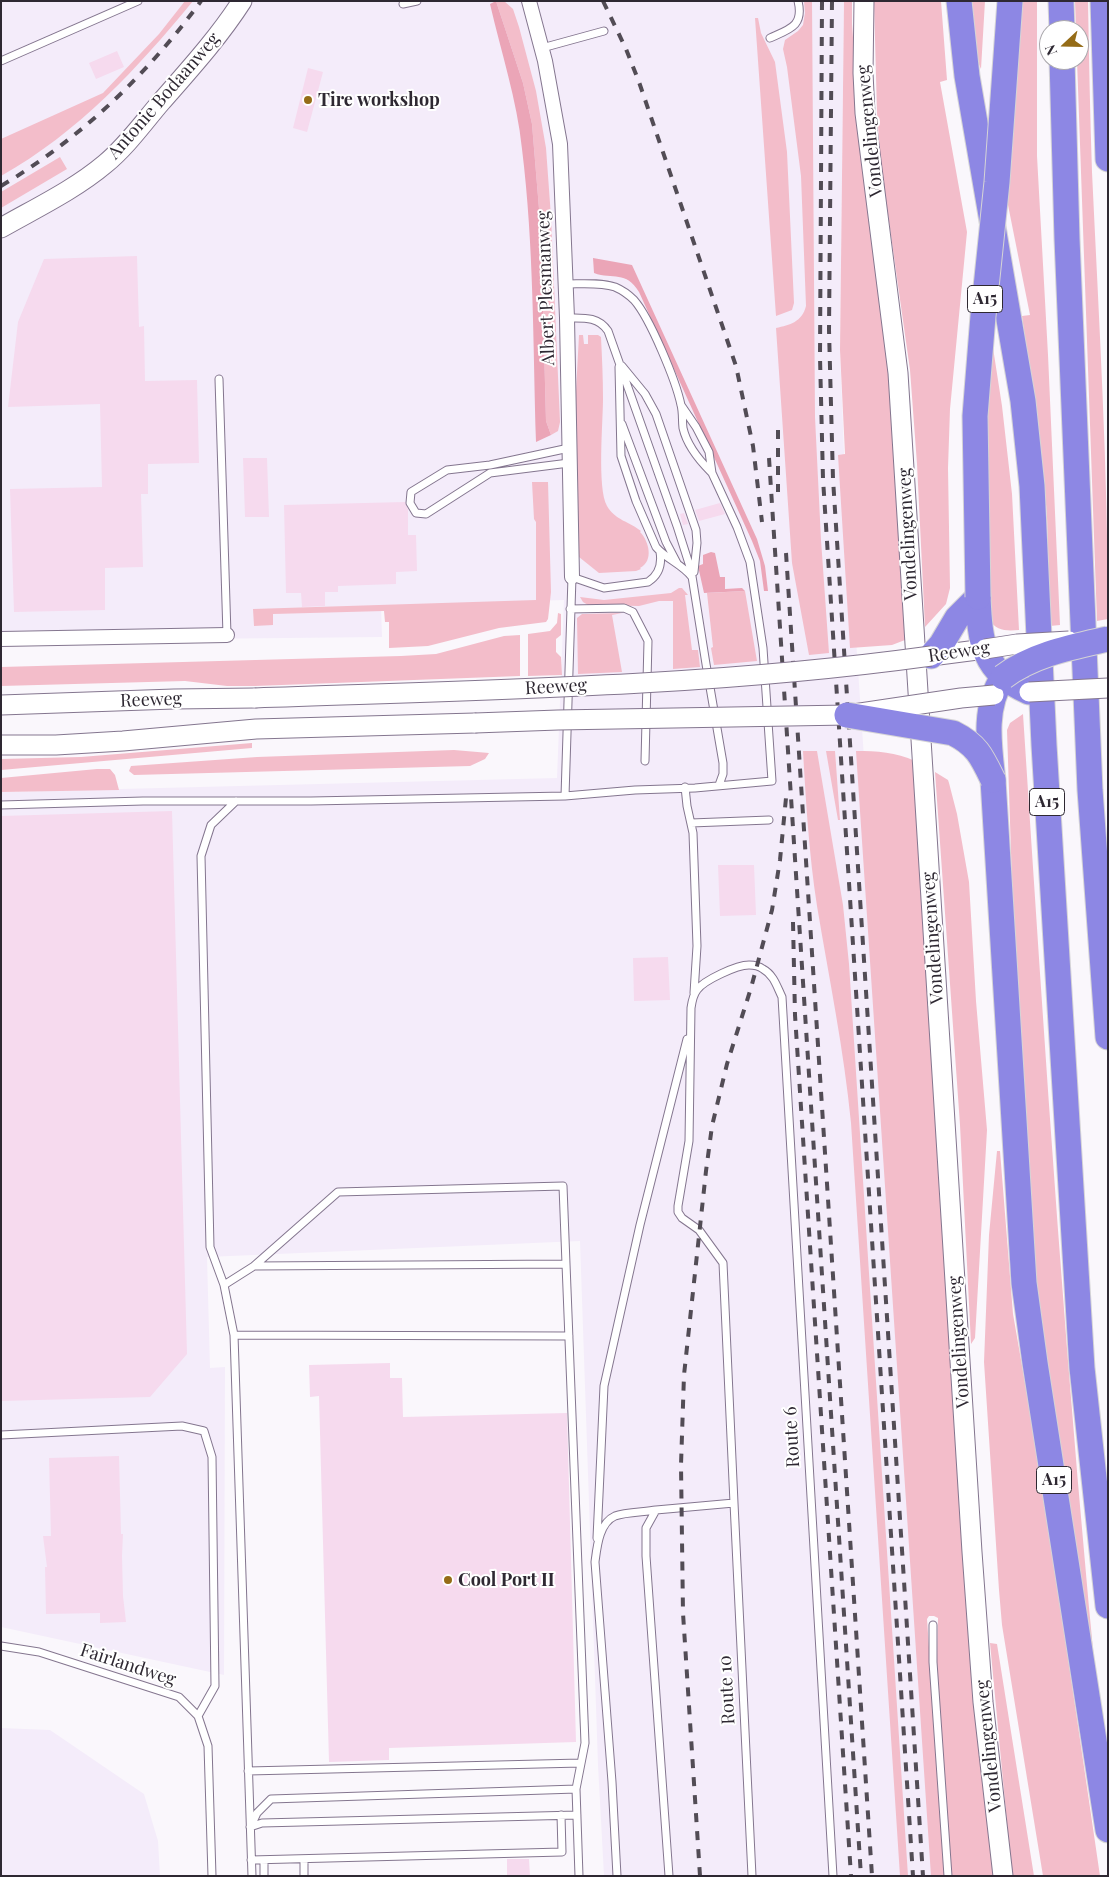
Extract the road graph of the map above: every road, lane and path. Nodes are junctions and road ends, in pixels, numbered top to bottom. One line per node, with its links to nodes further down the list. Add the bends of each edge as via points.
1 (138, 1): 16 (lane)
2 (242, 1): 19 (main road, Antonie Bodaanweg, via 173,88 106,164)
3 (417, 1): 11 (lane)
4 (529, 1): 15 (street, Albert Plesmanweg)
5 (798, 1): 14 (lane, via 799,17 794,26)
6 (864, 1): 91 (main road, Vondelingenweg, via 866,113 898,372 983,1702)
7 (959, 1): 67 (highway, A15, via 966,76 1016,358 1030,467 1082,1368)
8 (1010, 1): 33 (highway, A15, bridge, via 997,182 975,409)
9 (1061, 1): 12 (highway)
10 (1103, 1): 18 (highway)
11 (403, 4)
12 (1062, 20)
13 (604, 30): 15 (lane)
14 (770, 38)
15 (542, 48): 20 (street, Albert Plesmanweg, via 560,144)
16 (1, 61)
17 (1062, 70): 57 (highway, A15, via 1090,790)
18 (1108, 159)
19 (1, 228)
20 (566, 284): 21 (street, Albert Plesmanweg); 24 (lane, via 615,287 634,301 665,360)
21 (567, 318): 22 (lane, via 587,318 604,325); 26 (street, Albert Plesmanweg)
22 (619, 362): 25 (lane); 32 (lane); 32 (lane, via 645,394 656,414 696,530)
23 (219, 379): 35 (lane)
24 (681, 405): 28 (lane, via 708,452); 28 (lane, via 683,428 696,458)
25 (620, 419): 29 (lane, via 620,450 624,466 650,535); 30 (lane, via 666,542)
26 (569, 448): 27 (street, Albert Plesmanweg); 27 (lane, via 490,466 447,470 412,492 410,504 416,513 426,514 490,473)
27 (569, 463): 31 (street, Albert Plesmanweg)
28 (712, 473): 48 (lane, via 744,543 754,580 764,648 772,781)
29 (660, 552): 30 (lane); 31 (lane, via 660,567 648,582 604,588)
30 (678, 564): 32 (lane)
31 (572, 578): 34 (lane)
32 (693, 578): 48 (lane, via 723,763)
33 (978, 597): 38 (highway, A15); 39 (highway, via 957,618)
34 (570, 609): 46 (lane, via 624,608 633,612 648,641); 50 (lane)
35 (226, 635): 36 (street)
36 (1, 639)
37 (1108, 639): 38 (main road, Reeweg, bridge); 40 (highway, bridge, via 1038,657 1022,665)
38 (984, 648): 39 (main road, Reeweg); 40 (highway)
39 (931, 656): 43 (main road, Reeweg, bridge, via 845,666 548,688)
40 (999, 686): 42 (highway); 44 (main road, Reeweg, bridge, via 961,698); 47 (highway, A15, bridge, via 991,706 988,733)
41 (1108, 688): 42 (main road, bridge)
42 (1029, 692)
43 (1, 705)
44 (847, 715): 45 (main road, Reeweg, bridge, via 256,729 123,741); 47 (highway, A15, bridge, via 953,733 982,755)
45 (1, 745)
46 (645, 761)
47 (993, 780): 77 (highway, A15, via 1028,1312)
48 (719, 785): 49 (lane)
49 (686, 787): 50 (lane); 54 (lane)
50 (565, 796): 51 (lane)
51 (236, 801): 52 (lane); 60 (lane, via 211,825 200,856 210,1247)
52 (1, 805)
53 (769, 820): 54 (lane)
54 (691, 823): 55 (lane, via 697,946)
55 (694, 996): 56 (lane); 89 (lane, Route 6, via 709,980 750,964 769,974 782,997)
56 (690, 1026): 64 (lane, Route 10, via 689,1141 678,1212 703,1235 723,1263); 66 (lane, via 604,1386)
57 (1108, 1037)
58 (566, 1264): 59 (lane); 59 (lane, via 563,1186 338,1192); 62 (lane)
59 (254, 1266): 60 (lane)
60 (224, 1285): 61 (lane)
61 (234, 1335): 62 (lane); 72 (lane)
62 (569, 1336): 71 (lane, via 585,1743)
63 (1, 1435): 70 (lane, via 182,1426 204,1431 212,1457 216,1686)
64 (734, 1503): 65 (lane); 88 (lane, Route 10)
65 (656, 1510): 66 (lane, via 616,1516 607,1523); 87 (lane, via 646,1528 646,1556)
66 (597, 1542): 86 (lane, via 595,1562)
67 (1108, 1606)
68 (932, 1625): 90 (lane)
69 (1, 1646): 70 (lane, Fairlandweg, via 39,1652 180,1697)
70 (198, 1716): 81 (lane, Fairlandweg, via 208,1746)
71 (581, 1763): 72 (lane); 73 (lane)
72 (248, 1771): 76 (lane)
73 (576, 1789): 75 (lane); 76 (lane, via 271,1799)
74 (561, 1815): 75 (lane); 76 (lane, via 262,1823); 78 (lane, via 562,1852)
75 (577, 1815): 85 (lane)
76 (250, 1827): 79 (lane)
77 (1108, 1830)
78 (304, 1859): 80 (lane); 84 (lane)
79 (251, 1860): 80 (lane); 82 (lane)
80 (264, 1860): 83 (lane)
81 (212, 1876)
82 (252, 1876)
83 (264, 1876)
84 (304, 1876)
85 (579, 1876)
86 (617, 1876)
87 (670, 1876)
88 (752, 1876)
89 (833, 1876)
90 (948, 1876)
91 (1003, 1876)

